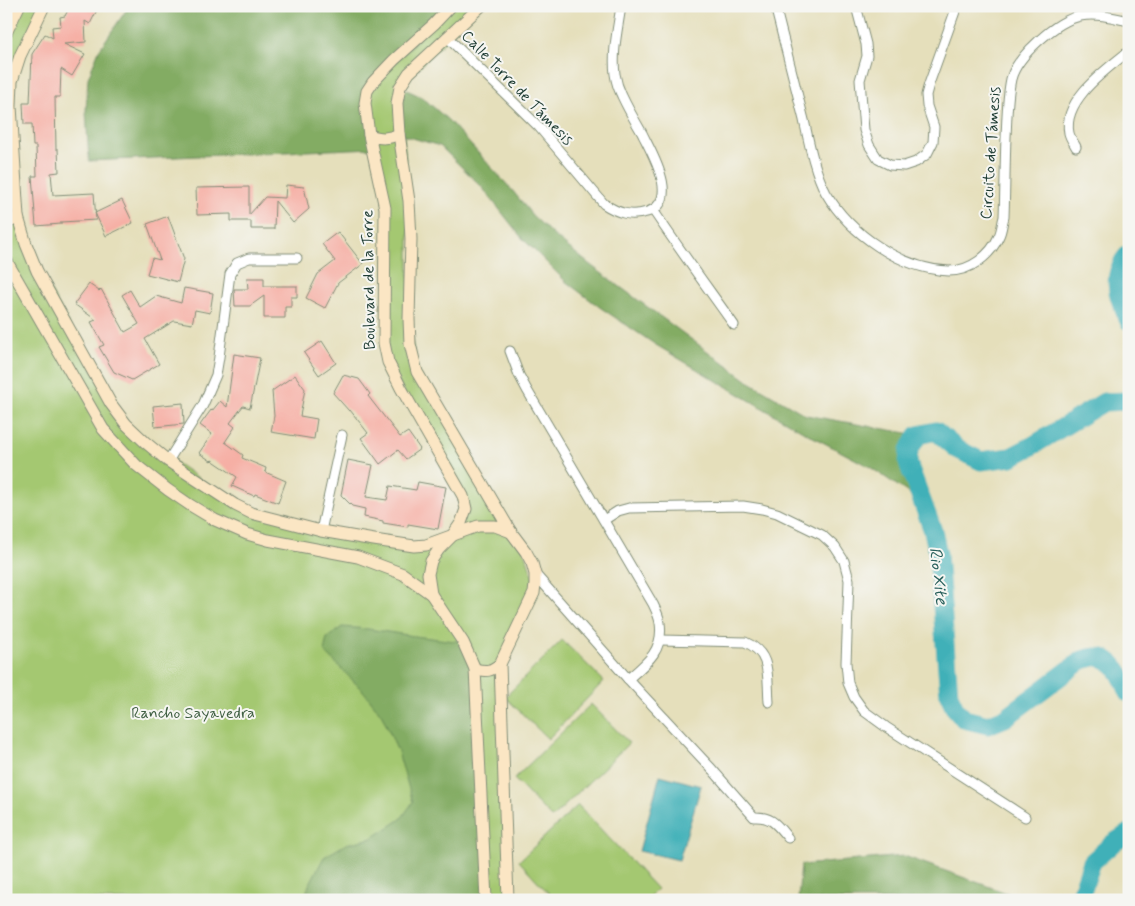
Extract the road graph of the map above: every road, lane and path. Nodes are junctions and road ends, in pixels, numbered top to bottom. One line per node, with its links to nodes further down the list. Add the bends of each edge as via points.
1 (19, 6): 10 (street)
2 (44, 6): 13 (street, via 20,56)
3 (451, 6): 15 (street, Boulevard de la Torre, via 372,82 365,103)
4 (481, 6): 11 (street)
5 (622, 6): 17 (street, via 614,56 615,75 620,94 662,176 663,194)
6 (775, 6): 9 (street, Circuito de Támesis, via 814,162 826,192 861,235 881,248 926,269 952,271 973,265 988,253 999,236 1004,217 1008,102 1012,77 1022,58 1057,26 1079,16 1105,15)
7 (856, 6): 8 (street, via 867,56 860,80 864,130 878,159 890,165 904,166 927,154 933,142 934,128 926,95)
8 (957, 6)
9 (1129, 21)
10 (6, 33)
11 (447, 37): 14 (street, via 400,87 397,103); 17 (street, Calle Torre de Támesis, via 539,127 604,204 628,215)
12 (1129, 50): 16 (street, via 1078,98 1069,117 1069,133)
13 (8, 104): 18 (street)
14 (399, 134): 15 (street, via 385,138); 28 (street, via 410,201 410,344 417,372)
15 (369, 135): 29 (street, Boulevard de la Torre, via 385,208 384,343 388,362 401,388 463,496 466,509)
16 (1076, 147)
17 (653, 210): 22 (street)
18 (18, 217): 19 (street); 25 (street, via 37,271 111,404 126,424)
19 (6, 224)
20 (297, 258): 25 (street, via 249,258 237,263 230,274 216,375 203,405)
21 (6, 260): 31 (street, via 103,429 136,465 215,520 247,534 358,557 402,574)
22 (734, 325)
23 (510, 351): 26 (street, via 527,390)
24 (342, 435): 27 (street)
25 (168, 461): 27 (street, via 250,513)
26 (604, 520): 32 (street, via 653,604 660,621); 37 (street, via 629,508 743,506 777,513 822,535 844,561 849,580 848,683 864,711)
27 (322, 531): 29 (street, via 414,546)
28 (512, 532): 29 (street, via 495,526 478,526); 30 (street, via 532,563)
29 (452, 536): 31 (street, via 431,562 428,574)
30 (535, 574): 33 (street, via 534,593); 35 (street)
31 (431, 594): 34 (street, via 463,642)
32 (661, 640): 35 (street, via 646,664); 36 (street, via 744,642 754,646 766,664)
33 (500, 664): 34 (street, via 484,672); 40 (street)
34 (475, 669): 39 (street)
35 (628, 679): 38 (street, via 754,817 770,819)
36 (769, 702)
37 (1025, 817)
38 (788, 838)
39 (486, 900)
40 (508, 900)

